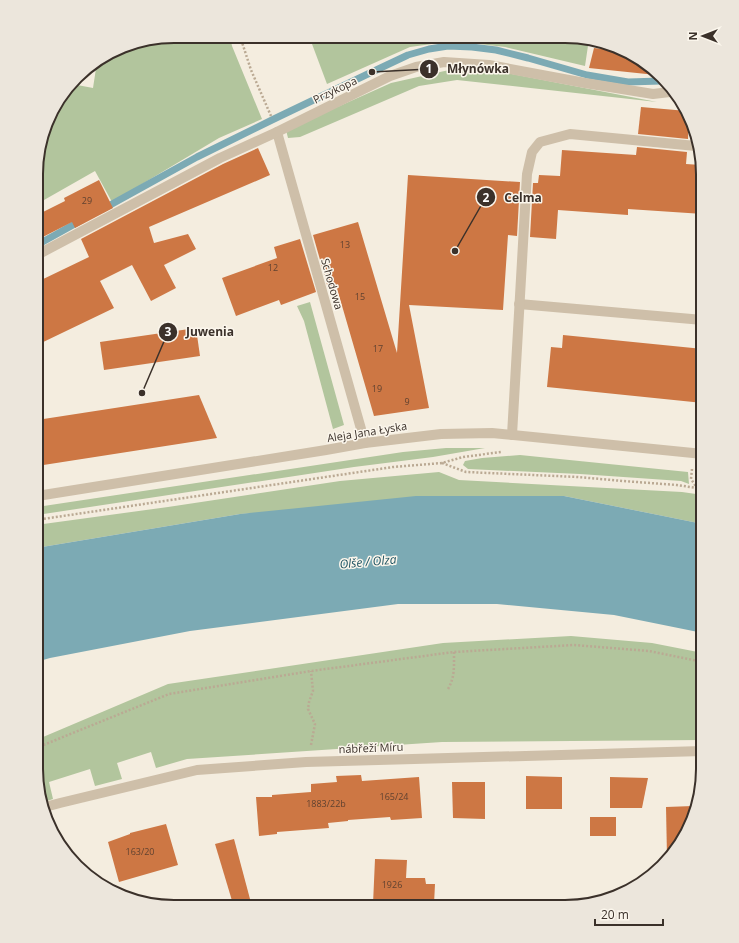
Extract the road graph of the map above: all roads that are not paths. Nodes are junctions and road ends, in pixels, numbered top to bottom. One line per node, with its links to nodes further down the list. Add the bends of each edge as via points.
1 (668, 92): 2 (street, Przykopa, via 653,94 489,65 444,62 416,67 390,76)
2 (277, 132): 4 (street, Przykopa, via 188,175); 8 (street, Schodowa)
3 (693, 146): 5 (street, via 570,134 540,142 532,152 527,174)
4 (43, 252)
5 (519, 304): 6 (street); 7 (street)
6 (696, 319)
7 (512, 435): 8 (street, Aleja Jana Łyska, via 441,434); 9 (street, Aleja Jana Łyska)
8 (365, 443): 10 (street, Aleja Jana Łyska)
9 (696, 453)
10 (43, 495)
11 (696, 751): 12 (street, nábřeží Míru, via 306,762 197,770)
12 (48, 806)

